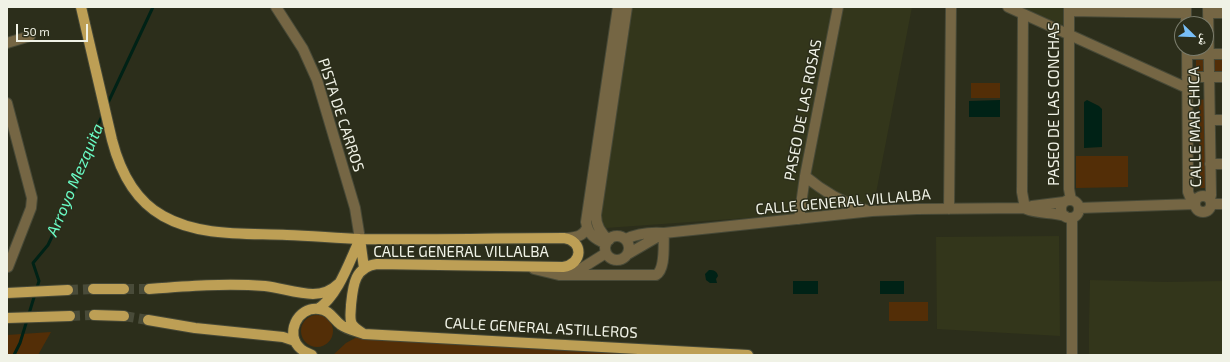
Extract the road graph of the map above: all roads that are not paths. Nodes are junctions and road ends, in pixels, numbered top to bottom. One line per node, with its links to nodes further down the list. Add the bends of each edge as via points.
1 (81, 7): 42 (main road, via 119,162 132,188 147,206 162,216 201,230)
2 (276, 7): 42 (street, PISTA DE CARROS, via 303,49 317,80 355,208)
3 (618, 7): 39 (street)
4 (627, 7): 44 (street, via 596,215 597,225)
5 (838, 7): 28 (street, PASEO DE LAS ROSAS)
6 (951, 7): 35 (street)
7 (1008, 7): 12 (street)
8 (1069, 9): 9 (street); 13 (street, PASEO DE LAS CONCHAS)
9 (1186, 10)
10 (1208, 10): 11 (street)
11 (1223, 13)
12 (1022, 14): 13 (street); 33 (street, via 1022,192)
13 (1069, 34): 21 (street); 29 (street, PASEO DE LAS CONCHAS)
14 (30, 36): 15 (street)
15 (7, 43)
16 (1187, 56): 18 (street, CALLE MAR CHICA)
17 (1209, 56): 19 (street, CALLE MAR CHICA)
18 (1187, 77): 19 (street); 21 (street, CALLE MAR CHICA)
19 (1208, 77): 20 (street); 23 (street, CALLE MAR CHICA)
20 (1223, 77)
21 (1186, 88): 30 (street, CALLE MAR CHICA, via 1188,192)
22 (7, 103): 25 (street)
23 (1210, 120): 24 (street); 26 (street, CALLE MAR CHICA)
24 (1223, 120)
25 (14, 131): 46 (street, via 32,203)
26 (1210, 164): 27 (street); 31 (street, CALLE MAR CHICA)
27 (1223, 164)
28 (805, 176): 36 (street, via 843,202); 38 (street, PASEO DE LAS ROSAS)
29 (1068, 201): 33 (street, CALLE GENERAL VILLALBA); 34 (street, via 1077,204); 37 (street, via 1061,208 1062,214)
30 (1196, 202): 31 (street, via 1202,196 1208,197); 34 (street)
31 (1210, 202): 32 (street)
32 (1223, 204)
33 (1025, 208): 35 (street, CALLE GENERAL VILLALBA); 37 (street, CALLE GENERAL VILLALBA)
34 (1079, 208): 37 (street, via 1077,214)
35 (949, 209): 36 (street, CALLE GENERAL VILLALBA)
36 (872, 211): 38 (street, CALLE GENERAL VILLALBA)
37 (1068, 217): 67 (street)
38 (799, 219): 40 (street, CALLE GENERAL VILLALBA)
39 (587, 228): 41 (street, via 578,236); 44 (street, via 592,236)
40 (664, 233): 43 (street, CALLE GENERAL VILLALBA, via 652,232); 45 (street, CALLE GENERAL VILLALBA); 49 (street, via 662,267 656,275)
41 (566, 238): 42 (main road); 47 (main road, CALLE GENERAL VILLALBA, via 576,244 578,254 574,262 567,266)
42 (360, 239): 48 (main road); 50 (main road)
43 (626, 239): 44 (street, via 617,236); 45 (street, via 629,246)
44 (607, 246): 45 (street, via 609,256 617,260); 49 (street)
45 (628, 254)
46 (7, 266)
47 (522, 266): 48 (main road, CALLE GENERAL VILLALBA, via 377,264); 49 (street, via 559,275)
48 (364, 268): 62 (main road, CALLE GENERAL VILLALBA, via 354,281 350,319 355,328)
49 (571, 275)
50 (338, 284): 53 (main road, via 328,291 314,294 263,286 196,285); 56 (main road, via 330,298)
51 (93, 289): 52 (main road)
52 (124, 289)
53 (149, 289)
54 (67, 290): 55 (main road)
55 (12, 293)
56 (318, 309): 62 (main road, CALLE GENERAL ASTILLEROS, via 328,312 345,327); 63 (main road, via 306,311 297,318 293,329)
57 (94, 314): 59 (main road)
58 (70, 316): 60 (main road)
59 (124, 316)
60 (7, 318)
61 (148, 320): 63 (main road)
62 (364, 334): 64 (main road, CALLE GENERAL ASTILLEROS)
63 (295, 341): 65 (main road, via 301,349)
64 (649, 352): 66 (main road, CALLE GENERAL ASTILLEROS)
65 (312, 355)
66 (748, 355)
67 (1072, 355)

